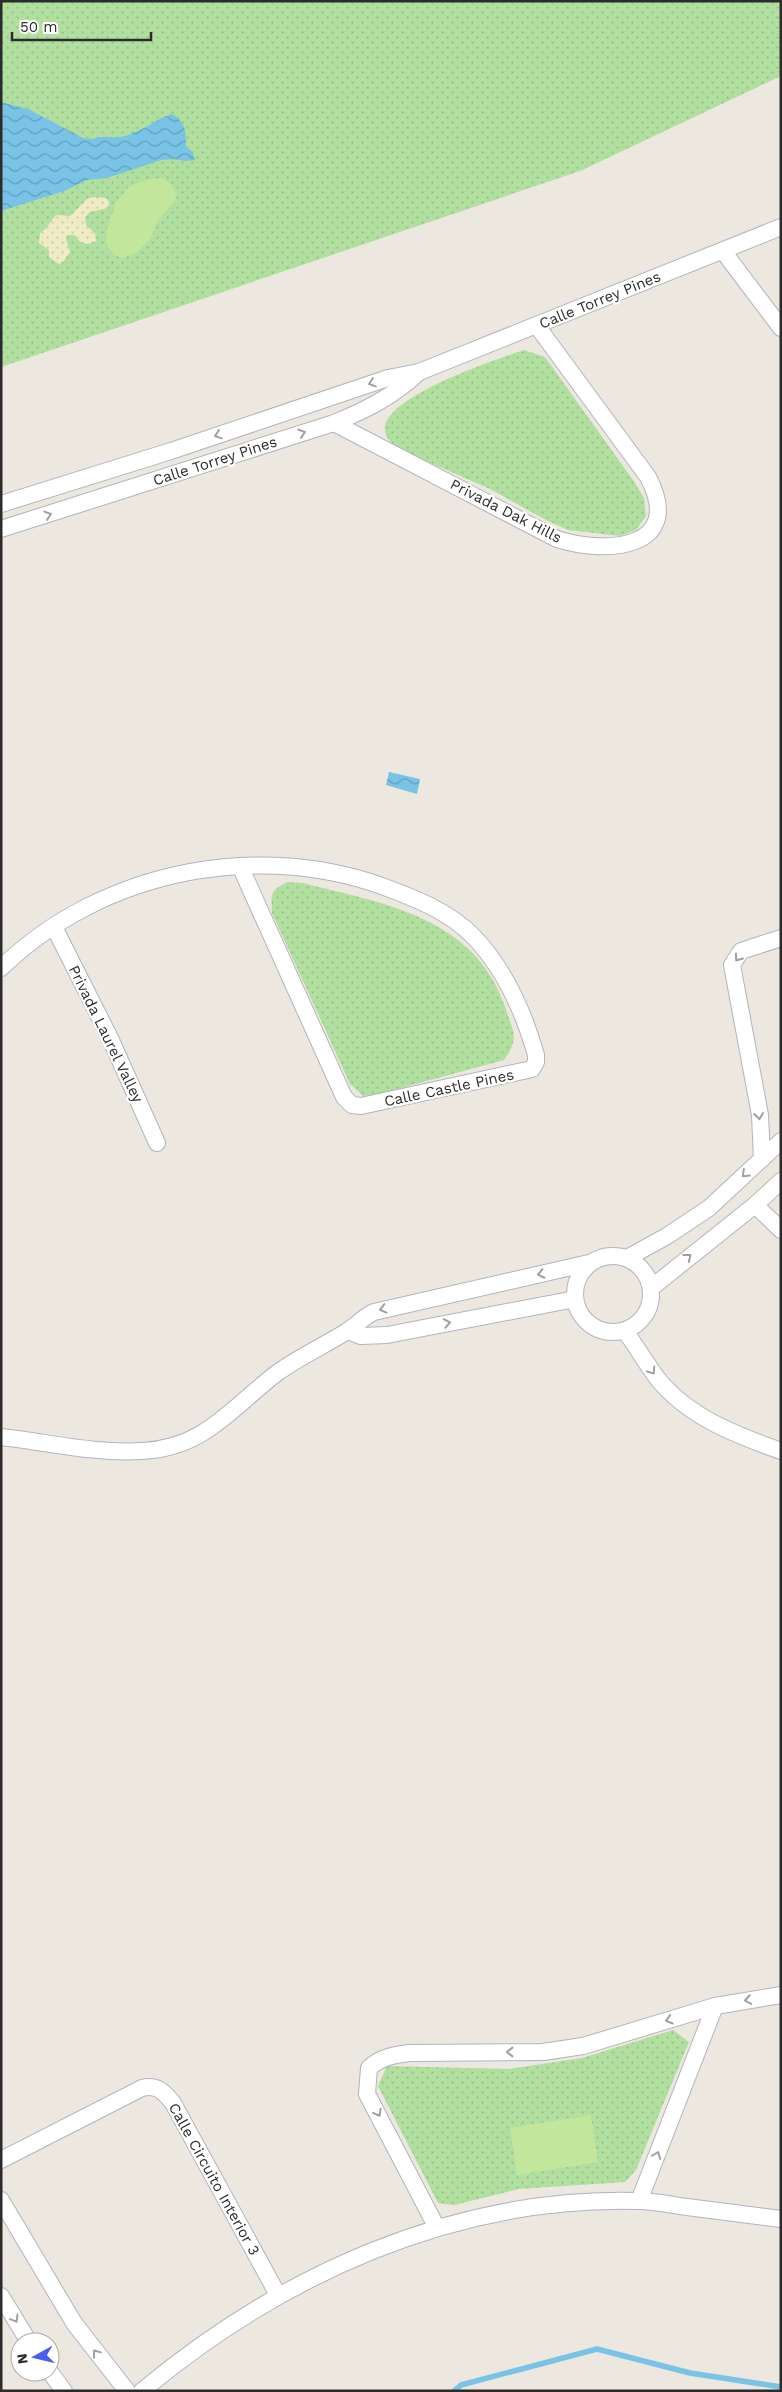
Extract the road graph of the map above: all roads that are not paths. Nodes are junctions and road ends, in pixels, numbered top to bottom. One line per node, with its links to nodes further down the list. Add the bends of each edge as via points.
1 (781, 227): 2 (street, Calle Torrey Pines)
2 (723, 251): 3 (street, Calle Torrey Pines); 4 (street)
3 (537, 326): 5 (street, Calle Torrey Pines); 6 (street, Privada Dak Hills, via 657,494 656,522 649,534 636,542 598,548 577,546 557,539)
4 (781, 328)
5 (420, 372): 6 (street, Calle Torrey Pines, via 384,400); 7 (street, Calle Torrey Pines, one-way to 7, via 388,378 171,452)
6 (334, 423): 8 (street, Calle Torrey Pines, one-way to 6)
7 (1, 504)
8 (1, 529)
9 (240, 866): 9 (street, Calle Castle Pines, via 301,867 353,876 409,896 444,913 472,935 506,980 534,1046 536,1062 532,1069 361,1106 352,1105 344,1097); 10 (street, Calle Castle Pines, via 146,882 115,893)
10 (54, 927): 12 (street, Calle Castle Pines); 14 (street, Privada Laurel Valley, via 110,1038)
11 (781, 938): 15 (street, one-way to 15, via 741,951 732,965 760,1114)
12 (1, 968)
13 (781, 1141): 15 (street)
14 (157, 1143)
15 (762, 1159): 19 (street, one-way to 19, via 690,1222)
16 (781, 1181): 17 (street)
17 (755, 1205): 18 (street); 21 (street, one-way to 17)
18 (781, 1230)
19 (627, 1258): 20 (street, via 614,1255); 21 (street, via 647,1275)
20 (589, 1263): 22 (street, via 580,1273); 23 (street, one-way to 23, via 389,1307 360,1319)
21 (651, 1288): 24 (street, via 651,1302 646,1314)
22 (574, 1299): 23 (street, one-way to 22, via 362,1336 387,1335); 24 (street, via 587,1323 599,1330)
23 (348, 1331): 25 (street, via 278,1373 204,1434 182,1443 120,1452)
24 (625, 1331): 26 (street, one-way to 26, via 658,1379 676,1398 723,1428)
25 (1, 1437)
26 (781, 1451)
27 (781, 1995): 28 (street, one-way to 28)
28 (715, 2006): 31 (street, one-way to 28); 33 (street, one-way to 33, via 573,2047 543,2052 409,2053 376,2061 369,2068 367,2094)
29 (1, 2160): 35 (street, Calle Circuito Interior 3, via 142,2088 161,2089 172,2103)
30 (1, 2200): 37 (street, one-way to 30, via 74,2323)
31 (639, 2201): 32 (street); 33 (street, via 567,2203 502,2210)
32 (781, 2219)
33 (438, 2228): 35 (street, via 344,2261)
34 (1, 2296): 36 (street, one-way to 36)
35 (278, 2296): 38 (street, via 195,2348)
36 (23, 2332)
37 (127, 2391)
38 (142, 2391)

